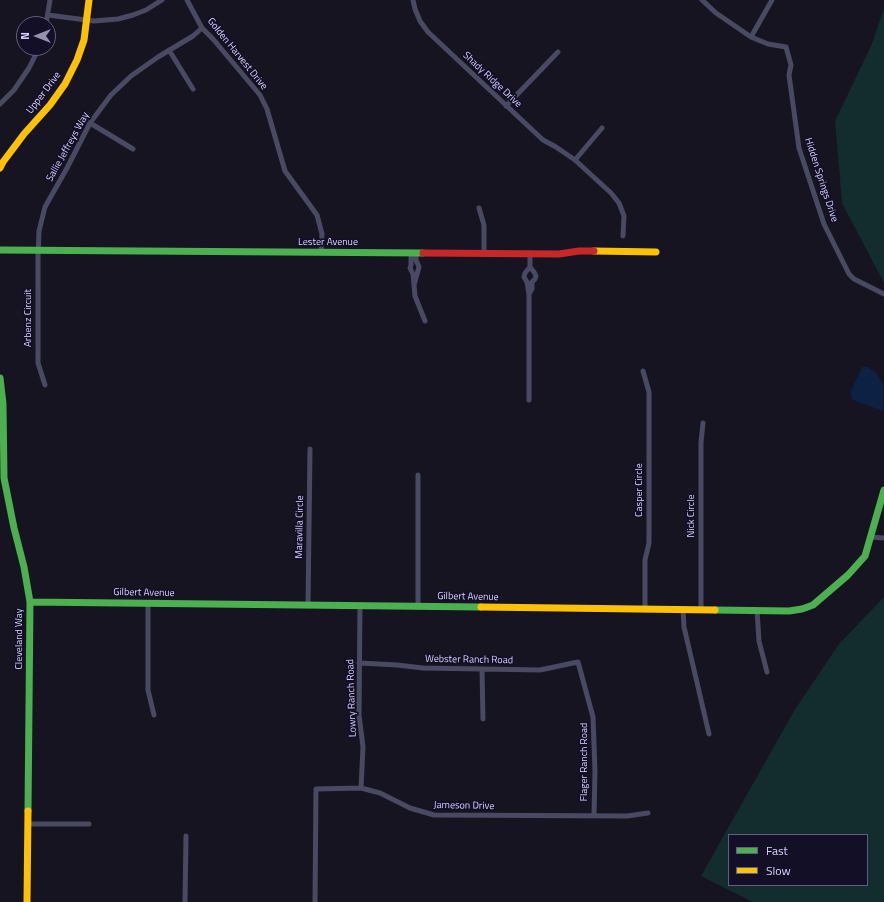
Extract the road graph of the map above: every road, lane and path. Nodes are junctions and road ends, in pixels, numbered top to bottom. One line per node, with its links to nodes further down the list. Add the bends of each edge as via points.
1 (50, 0): 8 (street)
2 (89, 0): 9 (street, Upper Drive)
3 (162, 0): 9 (street, via 133,15 118,19)
4 (187, 0): 10 (street, Golden Harvest Drive)
5 (413, 0): 17 (street, Shady Ridge Drive, via 420,21 428,32)
6 (702, 0): 11 (street)
7 (772, 0): 11 (street)
8 (48, 15): 9 (street)
9 (87, 20): 22 (street, Upper Drive, via 84,40 65,84)
10 (202, 28): 12 (street, Sallie Jeffreys Way); 28 (street, Golden Harvest Drive, via 260,95 267,109 285,171 317,215 322,234)
11 (751, 37): 35 (street, Hidden Springs Drive, via 768,44 786,47 791,65 789,75 799,148 824,224 849,274)
12 (169, 50): 15 (street); 18 (street, Sallie Jeffreys Way, via 121,85)
13 (558, 52): 17 (street)
14 (35, 56): 16 (street, via 14,90)
15 (193, 89)
16 (0, 104)
17 (506, 106): 21 (street, Shady Ridge Drive, via 543,140)
18 (90, 123): 20 (street); 26 (street, Sallie Jeffreys Way, via 45,207 38,231)
19 (602, 128): 21 (street)
20 (133, 149)
21 (575, 160): 24 (street, Shady Ridge Drive, via 619,203 624,216)
22 (0, 168)
23 (479, 208): 31 (street, via 484,225)
24 (623, 236)
25 (0, 250): 26 (street, Lester Avenue)
26 (38, 250): 28 (street, Lester Avenue); 39 (street, Arbenz Circuit, via 38,363)
27 (656, 252): 30 (street, Lester Avenue)
28 (321, 253): 29 (street, Lester Avenue)
29 (414, 253): 31 (street, Lester Avenue); 33 (street, via 410,268); 33 (street, via 419,267)
30 (530, 253): 31 (street, Lester Avenue); 32 (street)
31 (484, 254)
32 (530, 267): 34 (street, via 524,276); 34 (street, via 536,276)
33 (414, 285): 36 (street, via 415,296)
34 (529, 294): 40 (street)
35 (884, 294)
36 (425, 321)
37 (643, 371): 52 (street, Casper Circle, via 649,392 649,543 645,560)
38 (0, 378): 47 (street, Cleveland Way, via 4,478)
39 (45, 385)
40 (529, 400)
41 (703, 423): 54 (street, Nick Circle)
42 (310, 449): 49 (street, Maravilla Circle)
43 (418, 475): 51 (street)
44 (884, 490): 45 (street)
45 (871, 536): 46 (street); 55 (street, Gilbert Avenue, via 865,556 858,565 813,605 789,611)
46 (884, 538)
47 (30, 602): 48 (street, Gilbert Avenue); 66 (street, Cleveland Way)
48 (148, 603): 49 (street, Gilbert Avenue); 60 (street, via 148,690)
49 (308, 606): 50 (street, Gilbert Avenue)
50 (360, 606): 51 (street, Gilbert Avenue); 57 (street, Lowry Ranch Road)
51 (418, 607): 52 (street, Gilbert Avenue)
52 (645, 609): 53 (street, Gilbert Avenue)
53 (683, 610): 54 (street, Gilbert Avenue); 62 (street, via 684,627)
54 (702, 610): 55 (street, Gilbert Avenue)
55 (758, 610): 59 (street, via 759,641)
56 (578, 662): 58 (street, Webster Ranch Road, via 540,670); 65 (street, Flager Ranch Road, via 593,717)
57 (359, 663): 58 (street, Webster Ranch Road); 63 (street, Lowry Ranch Road, via 359,715 363,747)
58 (482, 670): 61 (street)
59 (767, 672)
60 (154, 714)
61 (483, 719)
62 (709, 734)
63 (361, 788): 65 (street, Jameson Drive, via 434,815); 71 (street, Jameson Drive, via 316,789)
64 (648, 813): 65 (street, Jameson Drive)
65 (594, 816)
66 (27, 824): 67 (street); 69 (street, Cleveland Way)
67 (89, 824)
68 (186, 836): 70 (street)
69 (27, 902)
70 (185, 902)
71 (315, 902)

